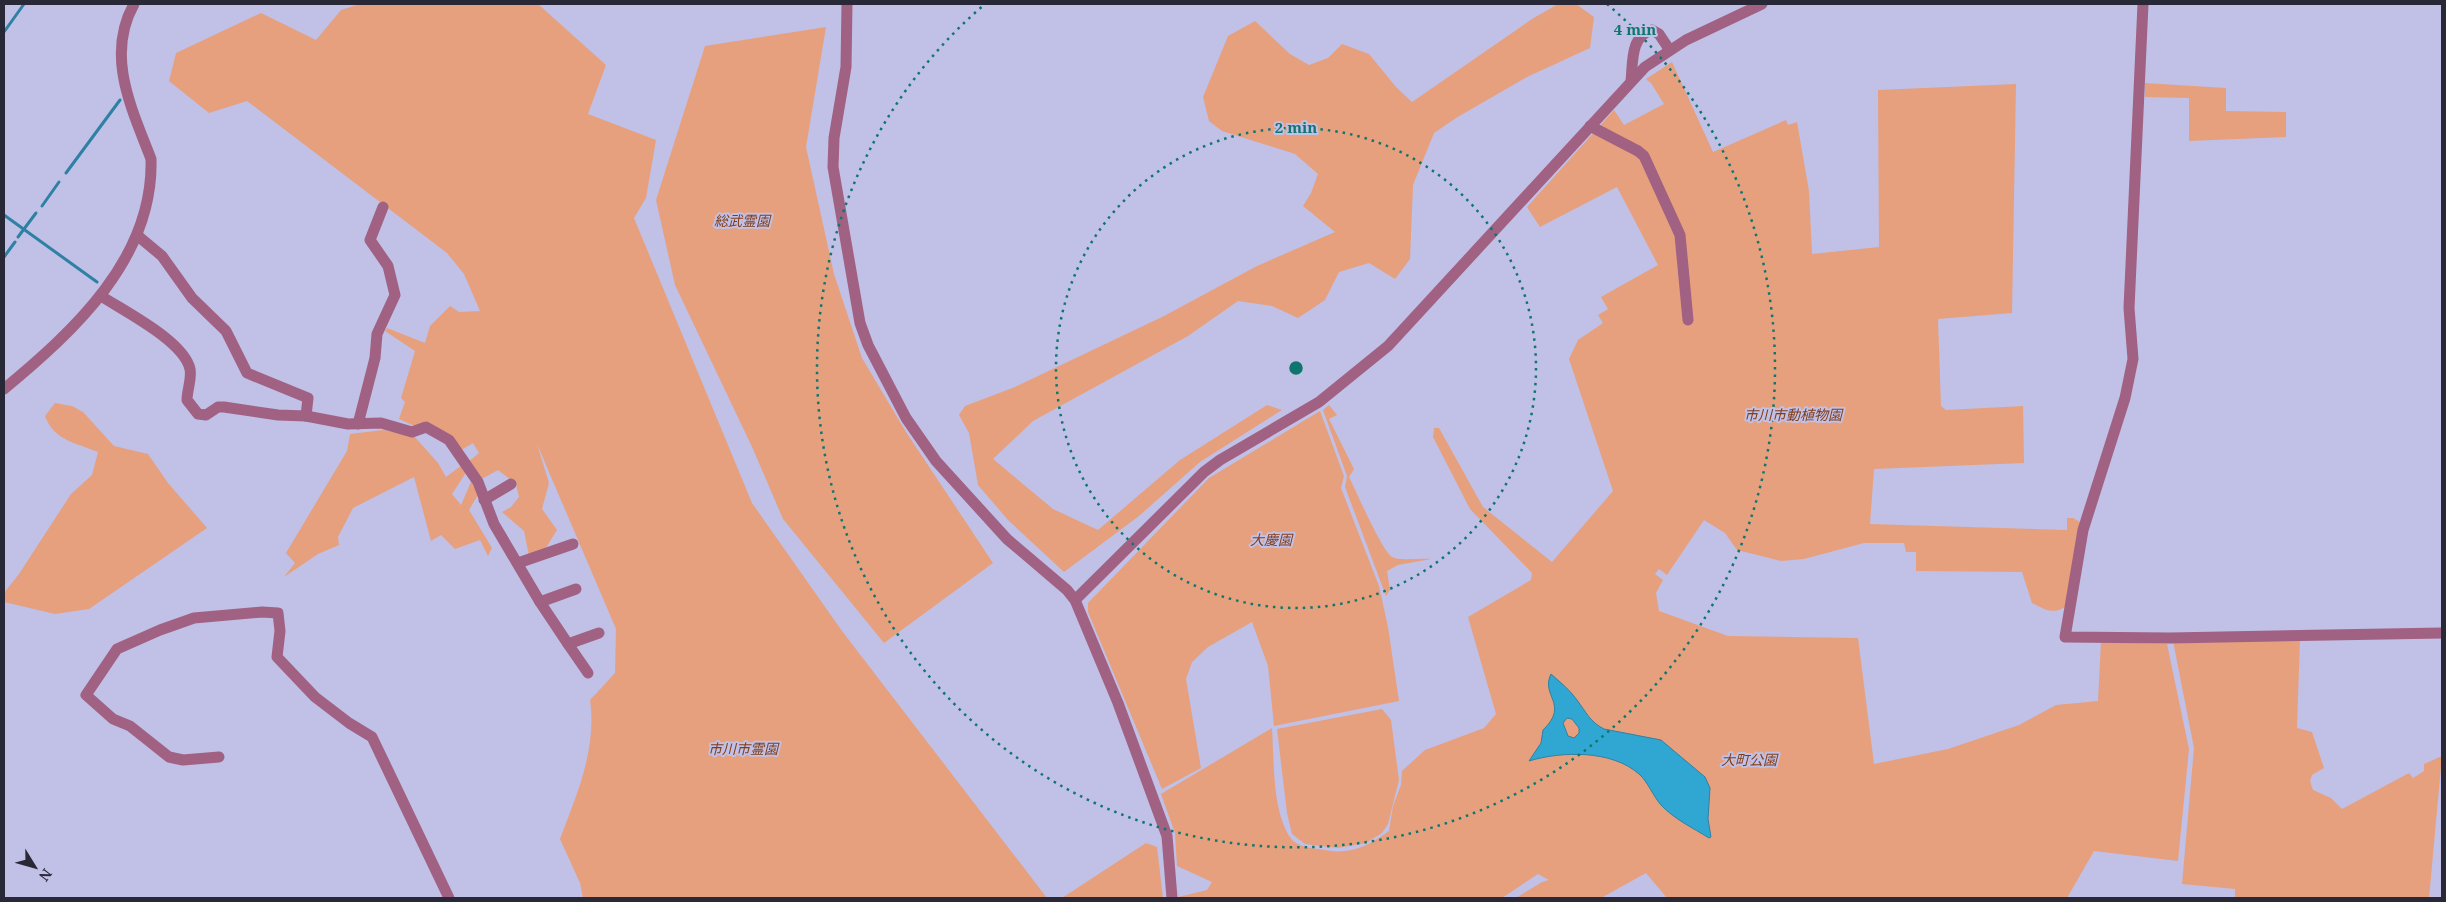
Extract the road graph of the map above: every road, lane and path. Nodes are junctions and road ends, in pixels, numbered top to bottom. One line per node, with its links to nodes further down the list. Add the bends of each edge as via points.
1 (134, 4): 9 (street, via 125,26 121,50 122,80 151,159 151,181)
2 (847, 4): 20 (street, via 846,67 834,138 833,167 859,316 868,345 906,418 936,461 1007,539)
3 (1762, 4): 5 (street)
4 (2143, 4): 23 (street, via 2129,308 2133,359 2125,398 2083,530 2066,637)
5 (1669, 50): 6 (street); 6 (street, via 1656,32 1652,30 1641,35 1635,46)
6 (1631, 81): 7 (street)
7 (1590, 126): 11 (street, via 1644,156 1680,236); 20 (street, via 1388,346 1319,402 1204,472)
8 (383, 207): 14 (street, via 370,240 388,266 395,295 377,334 375,358)
9 (138, 236): 10 (street); 13 (street, via 162,256 192,298 226,331 247,373 308,398)
10 (101, 296): 12 (street, via 42,357); 13 (street, via 143,322 183,355 190,368 187,400 198,414 206,415 224,407)
11 (1688, 320)
12 (4, 389)
13 (306, 416): 14 (street)
14 (358, 424): 16 (street, via 381,423 412,432 430,428 449,440 478,482)
15 (511, 484): 16 (street)
16 (484, 500): 18 (street, via 494,524)
17 (573, 544): 18 (street)
18 (518, 563): 21 (street)
19 (576, 590): 21 (street)
20 (1075, 600): 28 (street, via 1118,703 1167,836)
21 (540, 602): 24 (street)
22 (599, 633): 24 (street)
23 (2442, 634)
24 (568, 644): 25 (street)
25 (588, 672)
26 (219, 757): 27 (street, via 183,760 169,757 130,726 113,719 86,695 117,650 160,630 194,618 278,613 278,657 315,697 372,737)
27 (449, 898)
28 (1172, 898)

